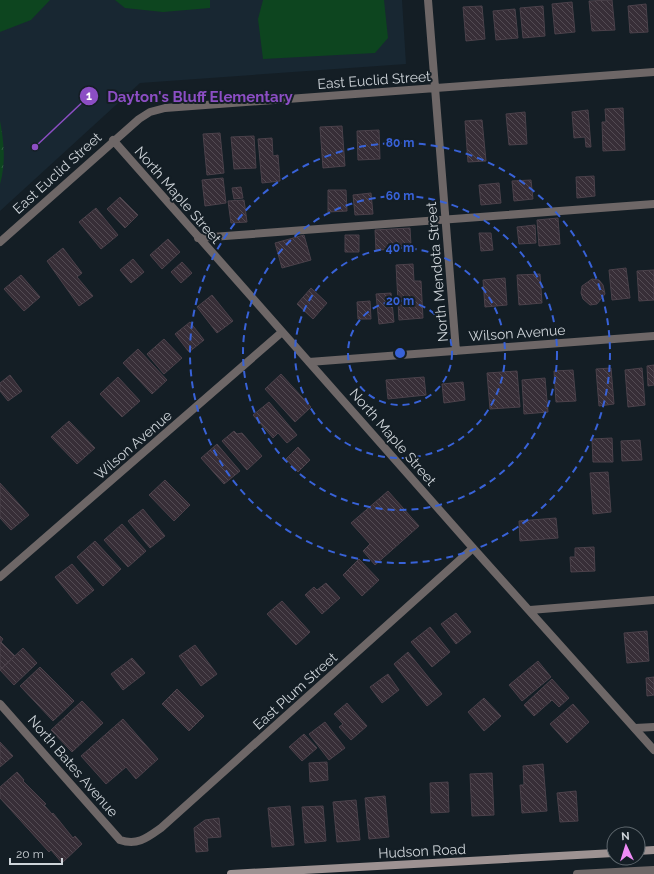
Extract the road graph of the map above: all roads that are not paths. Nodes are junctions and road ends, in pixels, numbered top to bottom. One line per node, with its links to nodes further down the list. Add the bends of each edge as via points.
1 (428, 0): 3 (street, North Mendota Street)
2 (654, 72): 3 (street, East Euclid Street)
3 (435, 88): 4 (street, East Euclid Street, via 165,108 144,116); 6 (street, North Mendota Street)
4 (113, 140): 7 (street, North Maple Street); 8 (street, East Euclid Street)
5 (654, 204): 6 (street)
6 (446, 219): 7 (street); 11 (street, North Mendota Street)
7 (198, 238): 9 (street, North Maple Street)
8 (0, 242)
9 (282, 332): 12 (street, North Maple Street); 14 (street, Wilson Avenue)
10 (654, 336): 11 (street, Wilson Avenue)
11 (456, 351): 12 (street, Wilson Avenue)
12 (309, 362): 13 (street, North Maple Street)
13 (473, 548): 16 (street, North Maple Street); 21 (street, East Plum Street, via 161,828 146,839)
14 (0, 577)
15 (654, 600): 16 (street)
16 (530, 610): 19 (street, North Maple Street)
17 (0, 704): 21 (street, North Bates Avenue, via 120,840)
18 (654, 727): 19 (street)
19 (635, 728): 20 (street, North Maple Street)
20 (654, 750)
21 (128, 843)
22 (606, 853): 24 (street, Hudson Road)
23 (654, 870): 25 (street)
24 (231, 874)
25 (577, 874)

